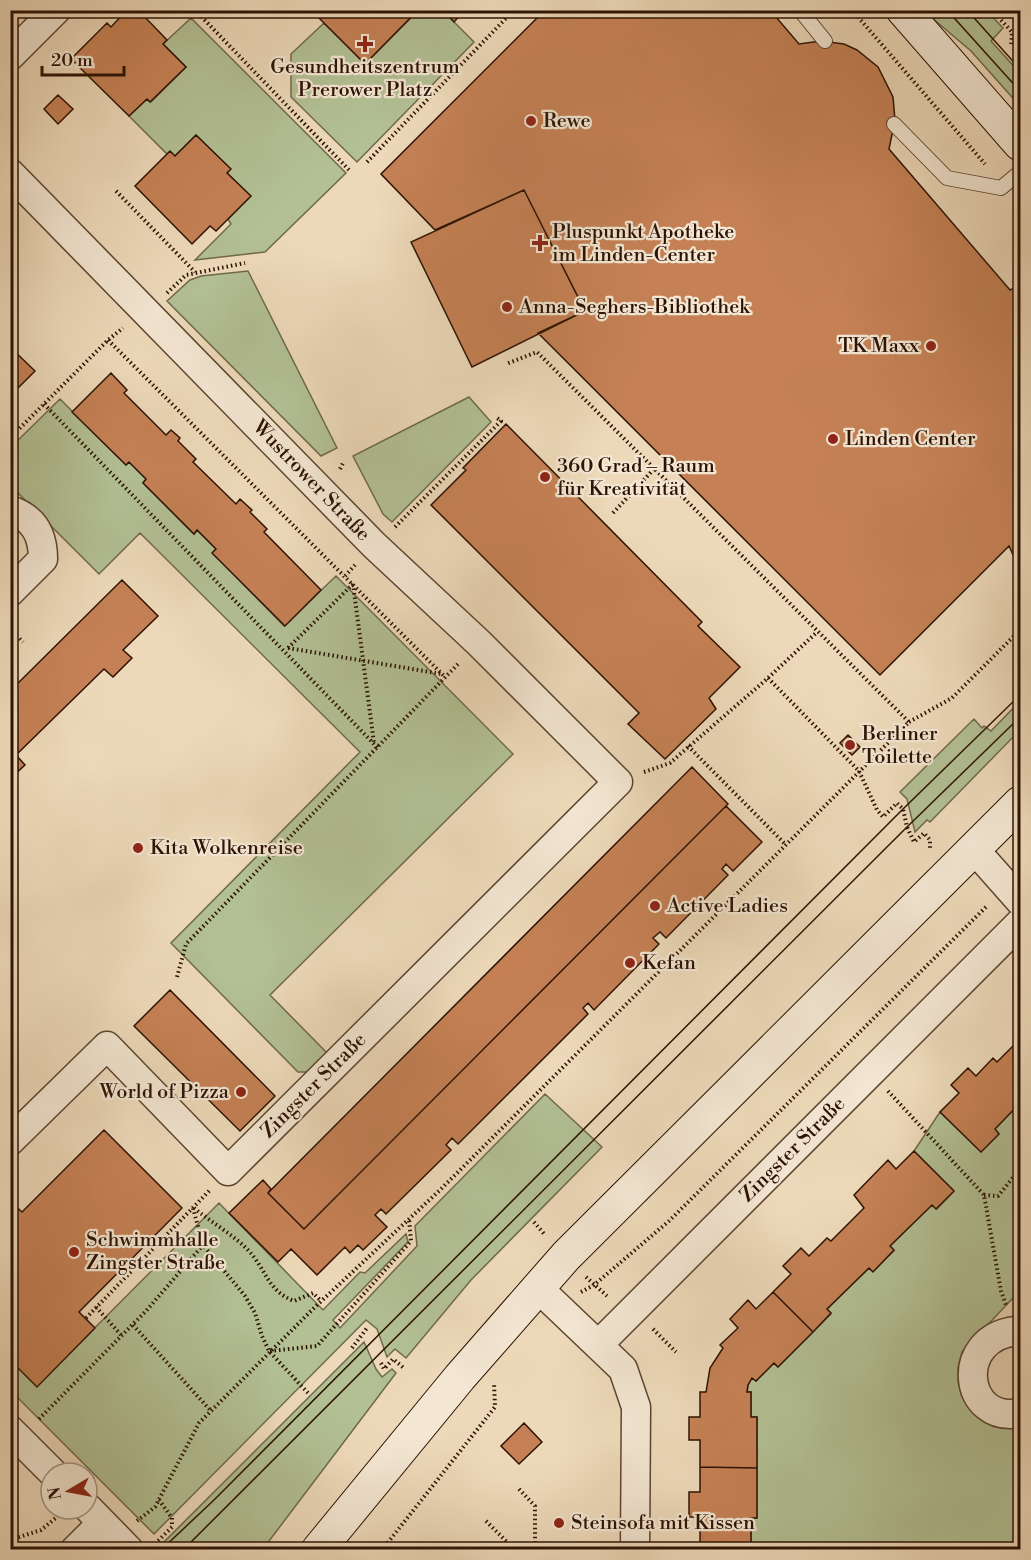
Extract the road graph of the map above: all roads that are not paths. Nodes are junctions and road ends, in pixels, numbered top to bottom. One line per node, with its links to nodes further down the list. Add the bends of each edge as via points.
1 (56, 10): 5 (street)
2 (800, 10): 4 (lane)
3 (903, 10): 7 (street)
4 (825, 41)
5 (10, 56)
6 (894, 124): 8 (lane, via 947,178 1001,188)
7 (1020, 144)
8 (1020, 172)
9 (10, 173): 12 (street, Wustrower Straße, via 374,545)
10 (10, 510): 11 (street, via 34,524 43,559)
11 (10, 592)
12 (618, 782): 17 (street, Zingster Straße, via 228,1171 107,1046)
13 (1020, 803): 14 (street)
14 (974, 849): 15 (street); 18 (street, via 566,1256)
15 (1014, 893)
16 (1020, 923): 20 (street, Zingster Straße)
17 (10, 1141)
18 (547, 1297): 20 (street); 28 (street, via 435,1406)
19 (1018, 1333): 21 (street, via 1004,1332 992,1337 977,1354 973,1375 979,1396 991,1410)
20 (599, 1344): 29 (street, via 623,1369 636,1407)
21 (1020, 1413)
22 (22, 1427): 23 (street)
23 (45, 1461)
24 (99, 1518): 26 (street)
25 (91, 1521): 27 (street)
26 (139, 1539)
27 (75, 1550)
28 (318, 1550)
29 (635, 1550)

